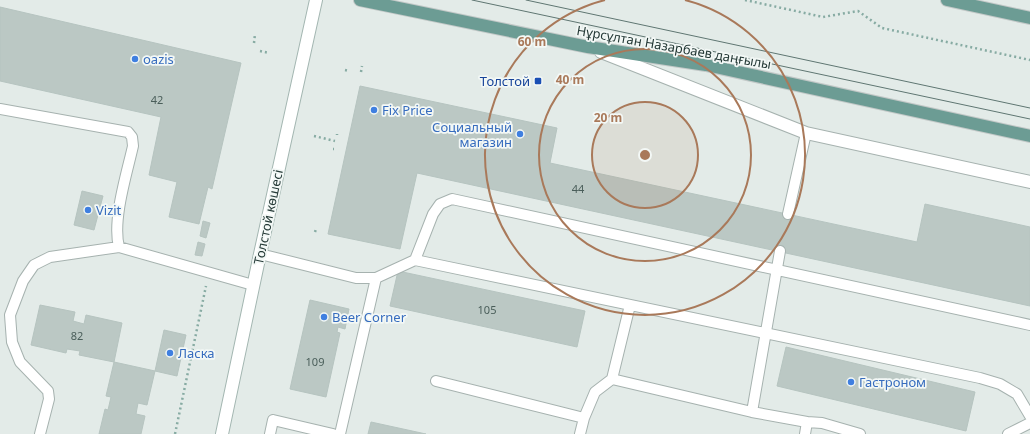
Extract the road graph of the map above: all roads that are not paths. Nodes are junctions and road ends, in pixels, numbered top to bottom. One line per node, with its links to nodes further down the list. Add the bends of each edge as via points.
1 (316, 0): 13 (street, Толстой көшесі)
2 (360, 0): 5 (main road, Нұрсұлтан Назарбаев даңғылы)
3 (947, 0): 4 (main road)
4 (1030, 18)
5 (588, 47): 7 (street); 8 (main road, Нұрсұлтан Назарбаев даңғылы, via 706,65)
6 (0, 109): 11 (lane, via 128,132 132,137 133,146 118,222)
7 (806, 133): 9 (street); 10 (lane)
8 (1030, 136)
9 (1030, 182)
10 (788, 214)
11 (119, 247): 17 (lane); 28 (lane, via 50,257 34,265 23,281 10,315 12,342 20,362 48,392 49,399)
12 (780, 252): 15 (lane)
13 (260, 254): 16 (lane, via 356,278); 17 (street, Толстой көшесі)
14 (415, 260): 15 (lane, via 433,214 440,204 452,199); 16 (lane); 18 (lane)
15 (777, 270): 19 (lane); 20 (lane)
16 (376, 278): 32 (lane)
17 (253, 285): 29 (street, Толстой көшесі)
18 (630, 306): 20 (lane); 21 (lane)
19 (1030, 325)
20 (766, 332): 23 (lane); 24 (lane, via 1000,384 1017,394)
21 (612, 379): 23 (lane); 25 (lane, via 595,392)
22 (436, 381): 25 (lane)
23 (752, 412): 26 (lane)
24 (1030, 416)
25 (584, 418): 33 (lane)
26 (807, 422): 34 (lane); 35 (lane, via 822,423)
27 (1030, 423): 36 (lane)
28 (40, 434)
29 (222, 434)
30 (270, 434): 31 (lane, via 273,420)
31 (333, 434)
32 (340, 434)
33 (580, 434)
34 (805, 434)
35 (860, 434)
36 (1008, 434)

